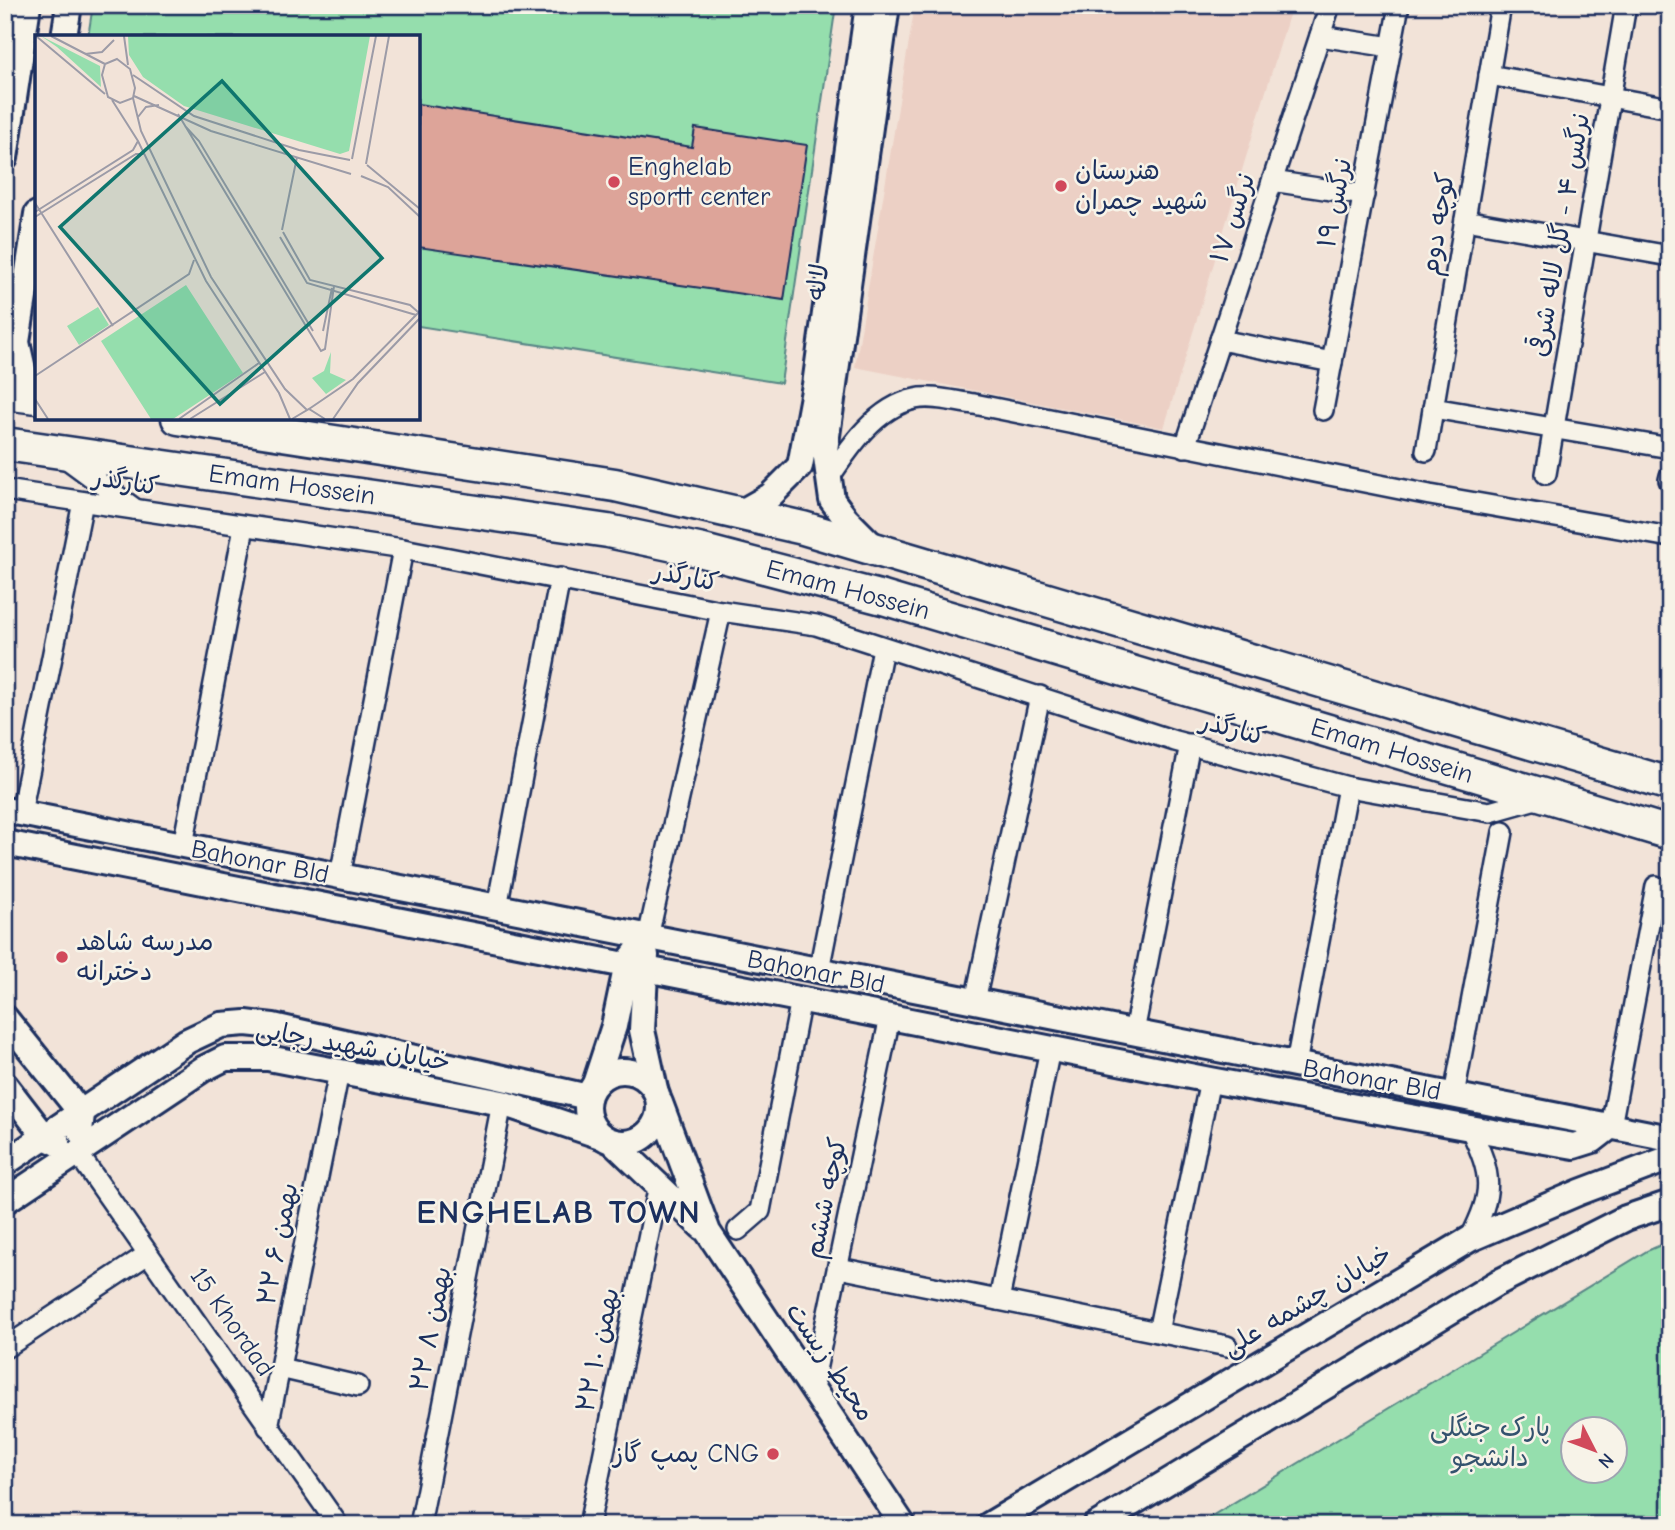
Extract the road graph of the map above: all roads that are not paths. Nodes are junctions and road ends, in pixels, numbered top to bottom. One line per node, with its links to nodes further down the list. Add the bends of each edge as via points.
1 (28, 5): 9 (street)
2 (69, 5): 10 (street)
3 (868, 5): 37 (street, لاله)
4 (887, 5): 39 (street, لاله, via 825,450)
5 (1330, 5): 11 (street, نرگس ۱۷)
6 (1399, 5): 12 (street, نرگس ۱۹)
7 (1501, 5): 13 (street, کوچه دوم)
8 (1626, 5): 14 (street, نرگس ۴ - گل لاله شرقی)
9 (35, 35): 16 (street)
10 (64, 35)
11 (1320, 36): 12 (street); 17 (street, نرگس ۱۷)
12 (1391, 47): 18 (street, نرگس ۱۹)
13 (1489, 75): 14 (street); 19 (street, کوچه دوم)
14 (1610, 98): 15 (street); 21 (street, نرگس ۴ - گل لاله شرقی)
15 (1670, 108)
16 (5, 158)
17 (1272, 181): 18 (street); 24 (street, نرگس ۱۷)
18 (1364, 194): 26 (street, نرگس ۱۹)
19 (1465, 220): 21 (street); 28 (street, کوچه دوم)
20 (35, 240): 23 (street)
21 (1586, 240): 22 (street); 31 (street, نرگس ۴ - گل لاله شرقی)
22 (1670, 256)
23 (31, 293): 25 (street)
24 (1220, 340): 26 (street); 33 (street, نرگس ۱۷)
25 (11, 343): 27 (street)
26 (1332, 362): 29 (street, نرگس ۱۹)
27 (24, 395)
28 (1433, 408): 31 (street); 36 (street, کوچه دوم)
29 (1323, 410)
30 (191, 420): 43 (main road, Emam Hossein, via 615,485)
31 (1553, 428): 34 (street); 38 (street, نرگس ۴ - گل لاله شرقی)
32 (5, 444): 35 (main road, Emam Hossein)
33 (1185, 447): 39 (street, via 974,404 915,399 891,409 870,426); 45 (street)
34 (1670, 448)
35 (57, 451): 42 (street); 55 (main road, Emam Hossein, via 608,531 704,551 883,598)
36 (1426, 451)
37 (800, 466): 39 (street, via 810,480); 43 (street, via 770,496)
38 (1546, 474)
39 (828, 478): 47 (street, لاله, via 832,500)
40 (5, 490): 41 (street, کنارگذر)
41 (83, 502): 42 (street, کنارگذر); 56 (street)
42 (137, 510): 44 (street, کنارگذر)
43 (740, 513): 47 (main road, Emam Hossein)
44 (243, 527): 46 (street, کنارگذر); 60 (street)
45 (1670, 537)
46 (403, 549): 48 (street, کنارگذر); 61 (street)
47 (877, 549): 53 (main road, Emam Hossein)
48 (560, 578): 49 (street, کنارگذر); 63 (street)
49 (721, 611): 50 (street, کنارگذر, via 816,625); 64 (street)
50 (883, 648): 51 (street, کنارگذر); 66 (street)
51 (1040, 696): 52 (street, کنارگذر); 68 (street)
52 (1190, 744): 54 (street, کنارگذر); 71 (street)
53 (1666, 780)
54 (1348, 787): 55 (street, کنارگذر, via 1490,812); 73 (street)
55 (1546, 796): 58 (main road, Emam Hossein)
56 (13, 811): 60 (street, Bahonar Bld)
57 (1503, 832): 78 (street)
58 (1670, 833)
59 (5, 843): 65 (street, Bahonar Bld)
60 (183, 845): 61 (street, Bahonar Bld)
61 (340, 876): 63 (street, Bahonar Bld)
62 (1656, 886): 82 (street)
63 (497, 907): 64 (street, Bahonar Bld)
64 (648, 937): 65 (street); 66 (street, Bahonar Bld)
65 (636, 967): 67 (street, Bahonar Bld); 77 (street); 79 (street, محیط زیست, via 642,1030)
66 (819, 970): 68 (street, Bahonar Bld)
67 (801, 999): 69 (street, Bahonar Bld); 93 (street, via 760,1211)
68 (975, 1001): 71 (street, Bahonar Bld)
69 (890, 1017): 72 (street, Bahonar Bld); 97 (street, کوچه ششم)
70 (5, 1018): 81 (street)
71 (1134, 1032): 73 (street, Bahonar Bld)
72 (1050, 1049): 75 (street, Bahonar Bld); 98 (street)
73 (1296, 1064): 78 (street, Bahonar Bld)
74 (339, 1072): 80 (street, خیابان شهید رجایی); 87 (street, خیابان شهید رجایی, via 268,1058 225,1058); 102 (street, ۲۲ بهمن ۶)
75 (1210, 1080): 83 (street, Bahonar Bld); 99 (street)
76 (5, 1085): 84 (street)
77 (591, 1091): 79 (street, via 606,1075 619,1070 640,1075); 81 (street, خیابان شهید رجایی, via 246,1023 221,1025 187,1041); 86 (street, via 587,1111 591,1125)
78 (1454, 1095): 82 (street, Bahonar Bld)
79 (658, 1096): 86 (street, via 656,1123 641,1139 628,1143); 94 (street, محیط زیست)
80 (502, 1103): 86 (street, خیابان شهید رجایی); 107 (street, ۲۲ بهمن ۸)
81 (82, 1114): 84 (street, خیابان شهید رجایی); 87 (street)
82 (1611, 1126): 83 (street, Bahonar Bld, via 1574,1146); 85 (street, Bahonar Bld)
83 (1470, 1128): 95 (street, via 1484,1158 1487,1204)
84 (45, 1137): 87 (street); 89 (street, خیابان شهید رجایی)
85 (1670, 1138)
86 (607, 1139): 90 (street, محیط زیست)
87 (77, 1152): 91 (street, خیابان شهید رجایی); 96 (street, 15 Khordad)
88 (1670, 1158): 95 (street, خیابان چشمه علی)
89 (5, 1163)
90 (659, 1185): 94 (street, محیط زیست); 108 (street, ۲۲ بهمن ۱۰)
91 (5, 1201)
92 (1670, 1203): 111 (street, via 1626,1218 1497,1283)
93 (738, 1230)
94 (708, 1232): 104 (street, محیط زیست)
95 (1470, 1239): 110 (street, خیابان چشمه علی)
96 (148, 1254): 101 (street); 105 (street, 15 Khordad)
97 (839, 1268): 98 (street); 104 (street, کوچه ششم)
98 (999, 1300): 99 (street)
99 (1158, 1332): 100 (street)
100 (1227, 1346)
101 (5, 1348)
102 (280, 1368): 103 (street); 105 (street, ۲۲ بهمن ۶)
103 (358, 1386)
104 (812, 1389): 109 (street, محیط زیست)
105 (268, 1427): 106 (street, 15 Khordad)
106 (338, 1525)
107 (420, 1525)
108 (589, 1525)
109 (903, 1525)
110 (989, 1525)
111 (1096, 1525)

